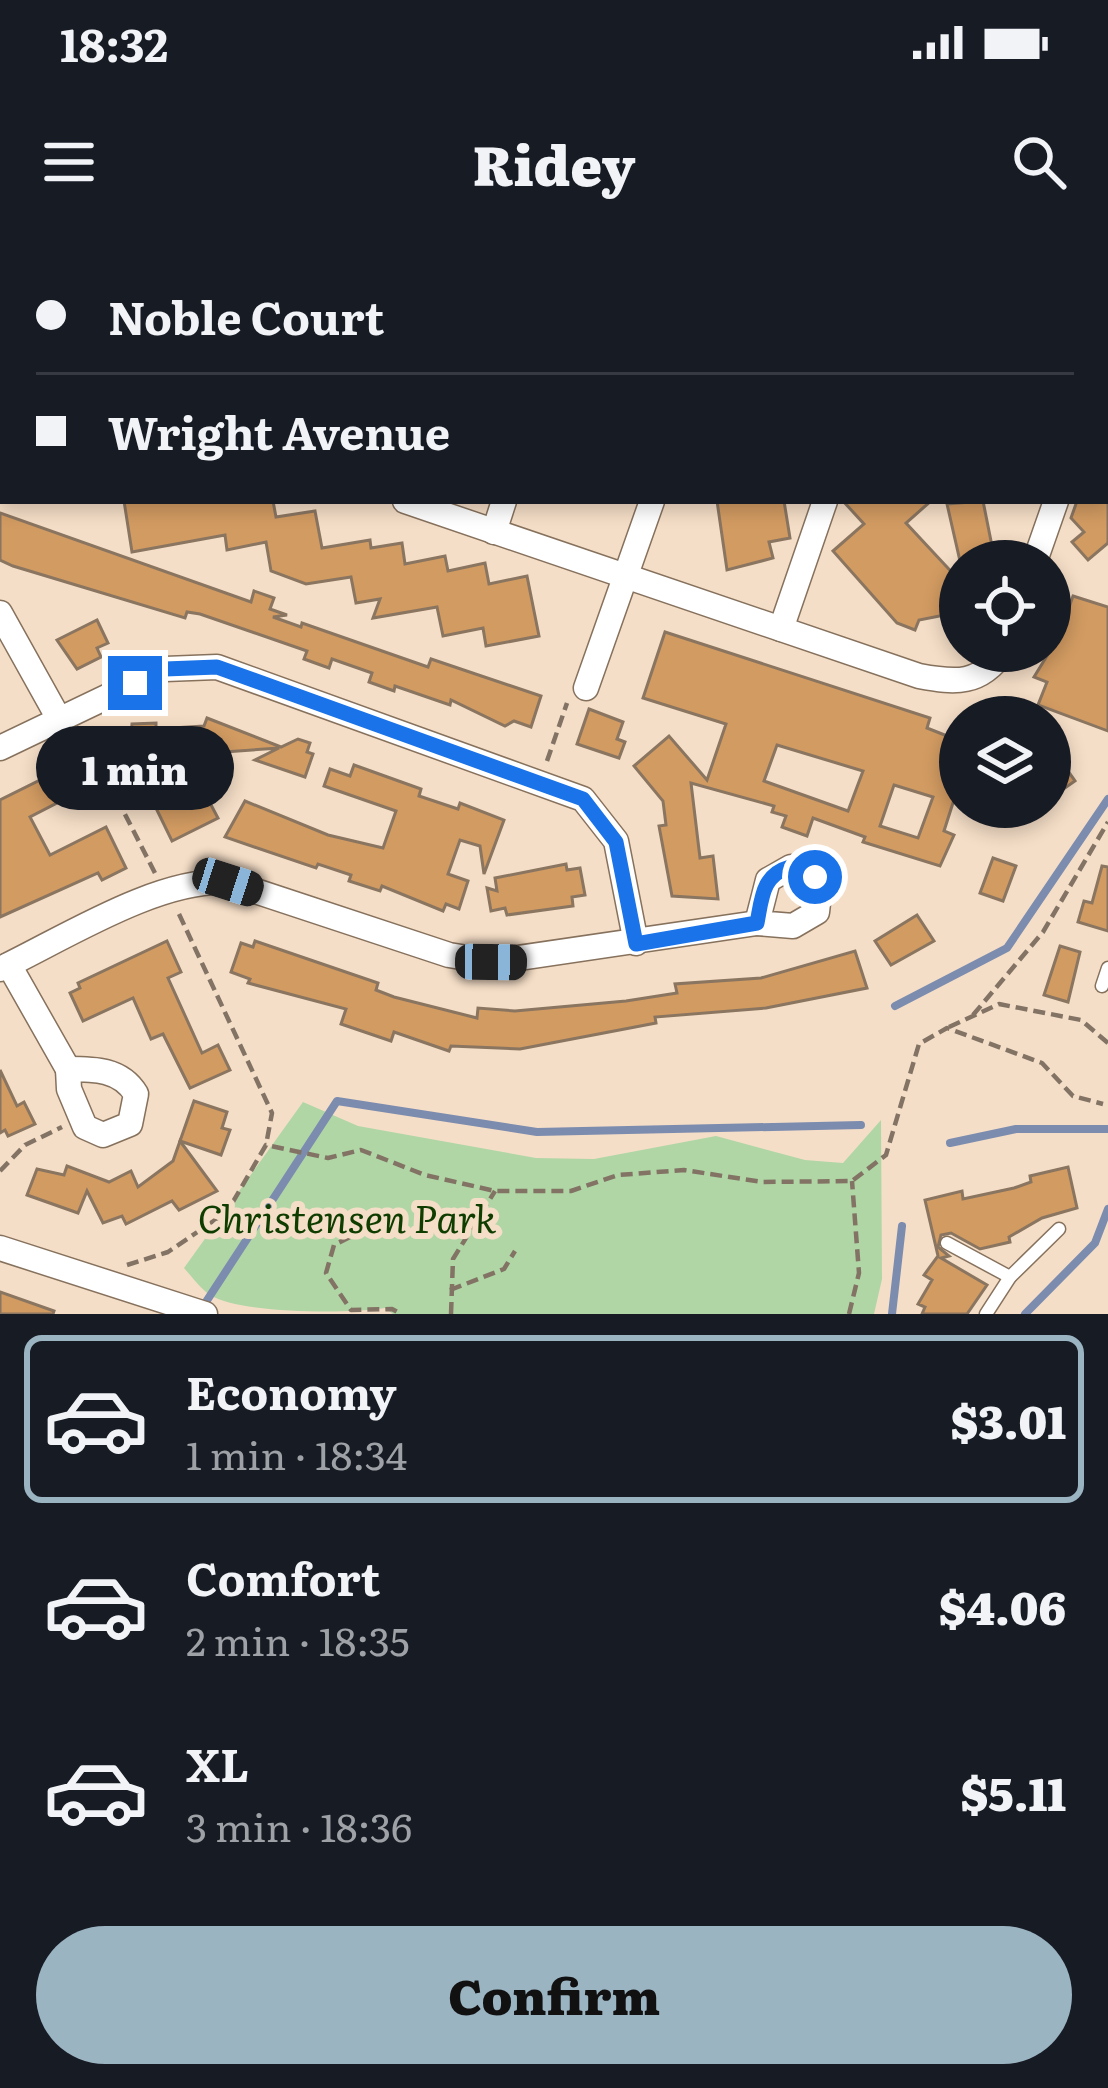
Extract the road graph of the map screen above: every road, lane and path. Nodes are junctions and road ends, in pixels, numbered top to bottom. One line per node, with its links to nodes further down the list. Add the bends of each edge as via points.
1 (414, 504): 6 (street)
2 (503, 504): 6 (street)
3 (651, 504): 8 (street)
4 (824, 504): 10 (street)
5 (1055, 504): 7 (street)
6 (494, 532): 8 (street)
7 (1042, 540)
8 (624, 579): 10 (street); 12 (street)
9 (0, 613): 13 (street)
10 (781, 629): 11 (street, via 919,676 958,683)
11 (983, 672)
12 (586, 688): 15 (path, via 573,688)
13 (66, 716): 14 (street); 15 (street, via 165,669 217,667); 17 (path)
14 (0, 748)
15 (541, 780): 19 (street, via 603,818 616,842)
16 (1108, 822): 23 (path, via 1042,932)
17 (168, 891): 19 (street, via 228,882 491,962); 20 (street); 29 (path, via 272,1113)
18 (757, 923): 19 (street)
19 (636, 944)
20 (5, 967): 26 (street)
21 (1108, 968): 22 (lane)
22 (1102, 986)
23 (974, 1015): 24 (path); 25 (path, via 999,1004 1081,1020)
24 (947, 1028): 27 (path, via 1042,1064 1073,1096); 31 (path, via 919,1044 886,1155)
25 (1108, 1042)
26 (68, 1069): 28 (street); 28 (street, via 114,1074 136,1094 135,1115 122,1131 103,1135)
27 (1103, 1103)
28 (79, 1119): 30 (path, via 25,1145)
29 (266, 1145): 32 (path, via 328,1158 361,1150); 39 (path, via 227,1212 168,1252 129,1262)
30 (0, 1172)
31 (852, 1180): 32 (path, via 762,1182 684,1170 618,1175 571,1191); 44 (path, via 859,1273)
32 (495, 1191): 40 (path, via 453,1259)
33 (1059, 1229): 38 (lane)
34 (350, 1238): 42 (path, via 334,1245 326,1273 336,1293 351,1310)
35 (947, 1243): 38 (lane)
36 (0, 1249): 39 (street)
37 (515, 1251): 40 (path, via 504,1269)
38 (1010, 1277): 45 (lane)
39 (116, 1285): 41 (street)
40 (450, 1290): 43 (path)
41 (205, 1314)
42 (401, 1314)
43 (452, 1314)
44 (849, 1314)
45 (986, 1314)

